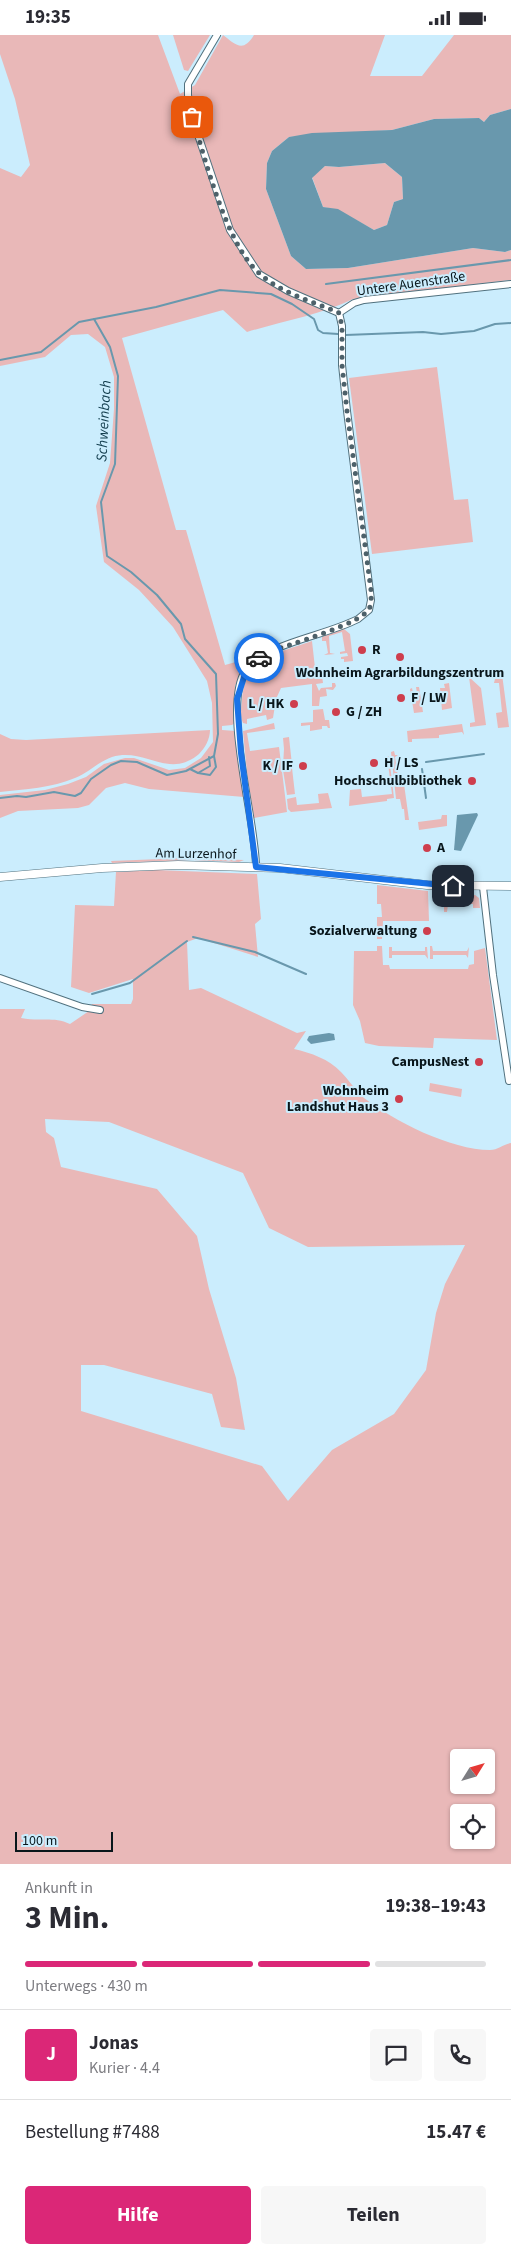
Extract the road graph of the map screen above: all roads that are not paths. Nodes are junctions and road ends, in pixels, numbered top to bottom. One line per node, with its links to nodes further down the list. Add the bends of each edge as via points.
1 (217, 35): 3 (street, via 188,83 188,95 192,117 230,230 259,274 288,291)
2 (511, 284): 3 (street, Untere Auenstraße, via 364,300)
3 (339, 313): 4 (street, via 347,411 371,600 369,610 358,619 269,652 253,662 242,678 237,699 238,727)
4 (256, 867): 5 (street, Am Lurzenhof, via 139,866); 7 (street, Am Lurzenhof, via 419,884)
5 (0, 877)
6 (511, 886): 7 (street, Am Lurzenhof)
7 (483, 887): 10 (street, via 492,975)
8 (0, 978): 9 (street, via 82,1007)
9 (100, 1010)
10 (509, 1081)

